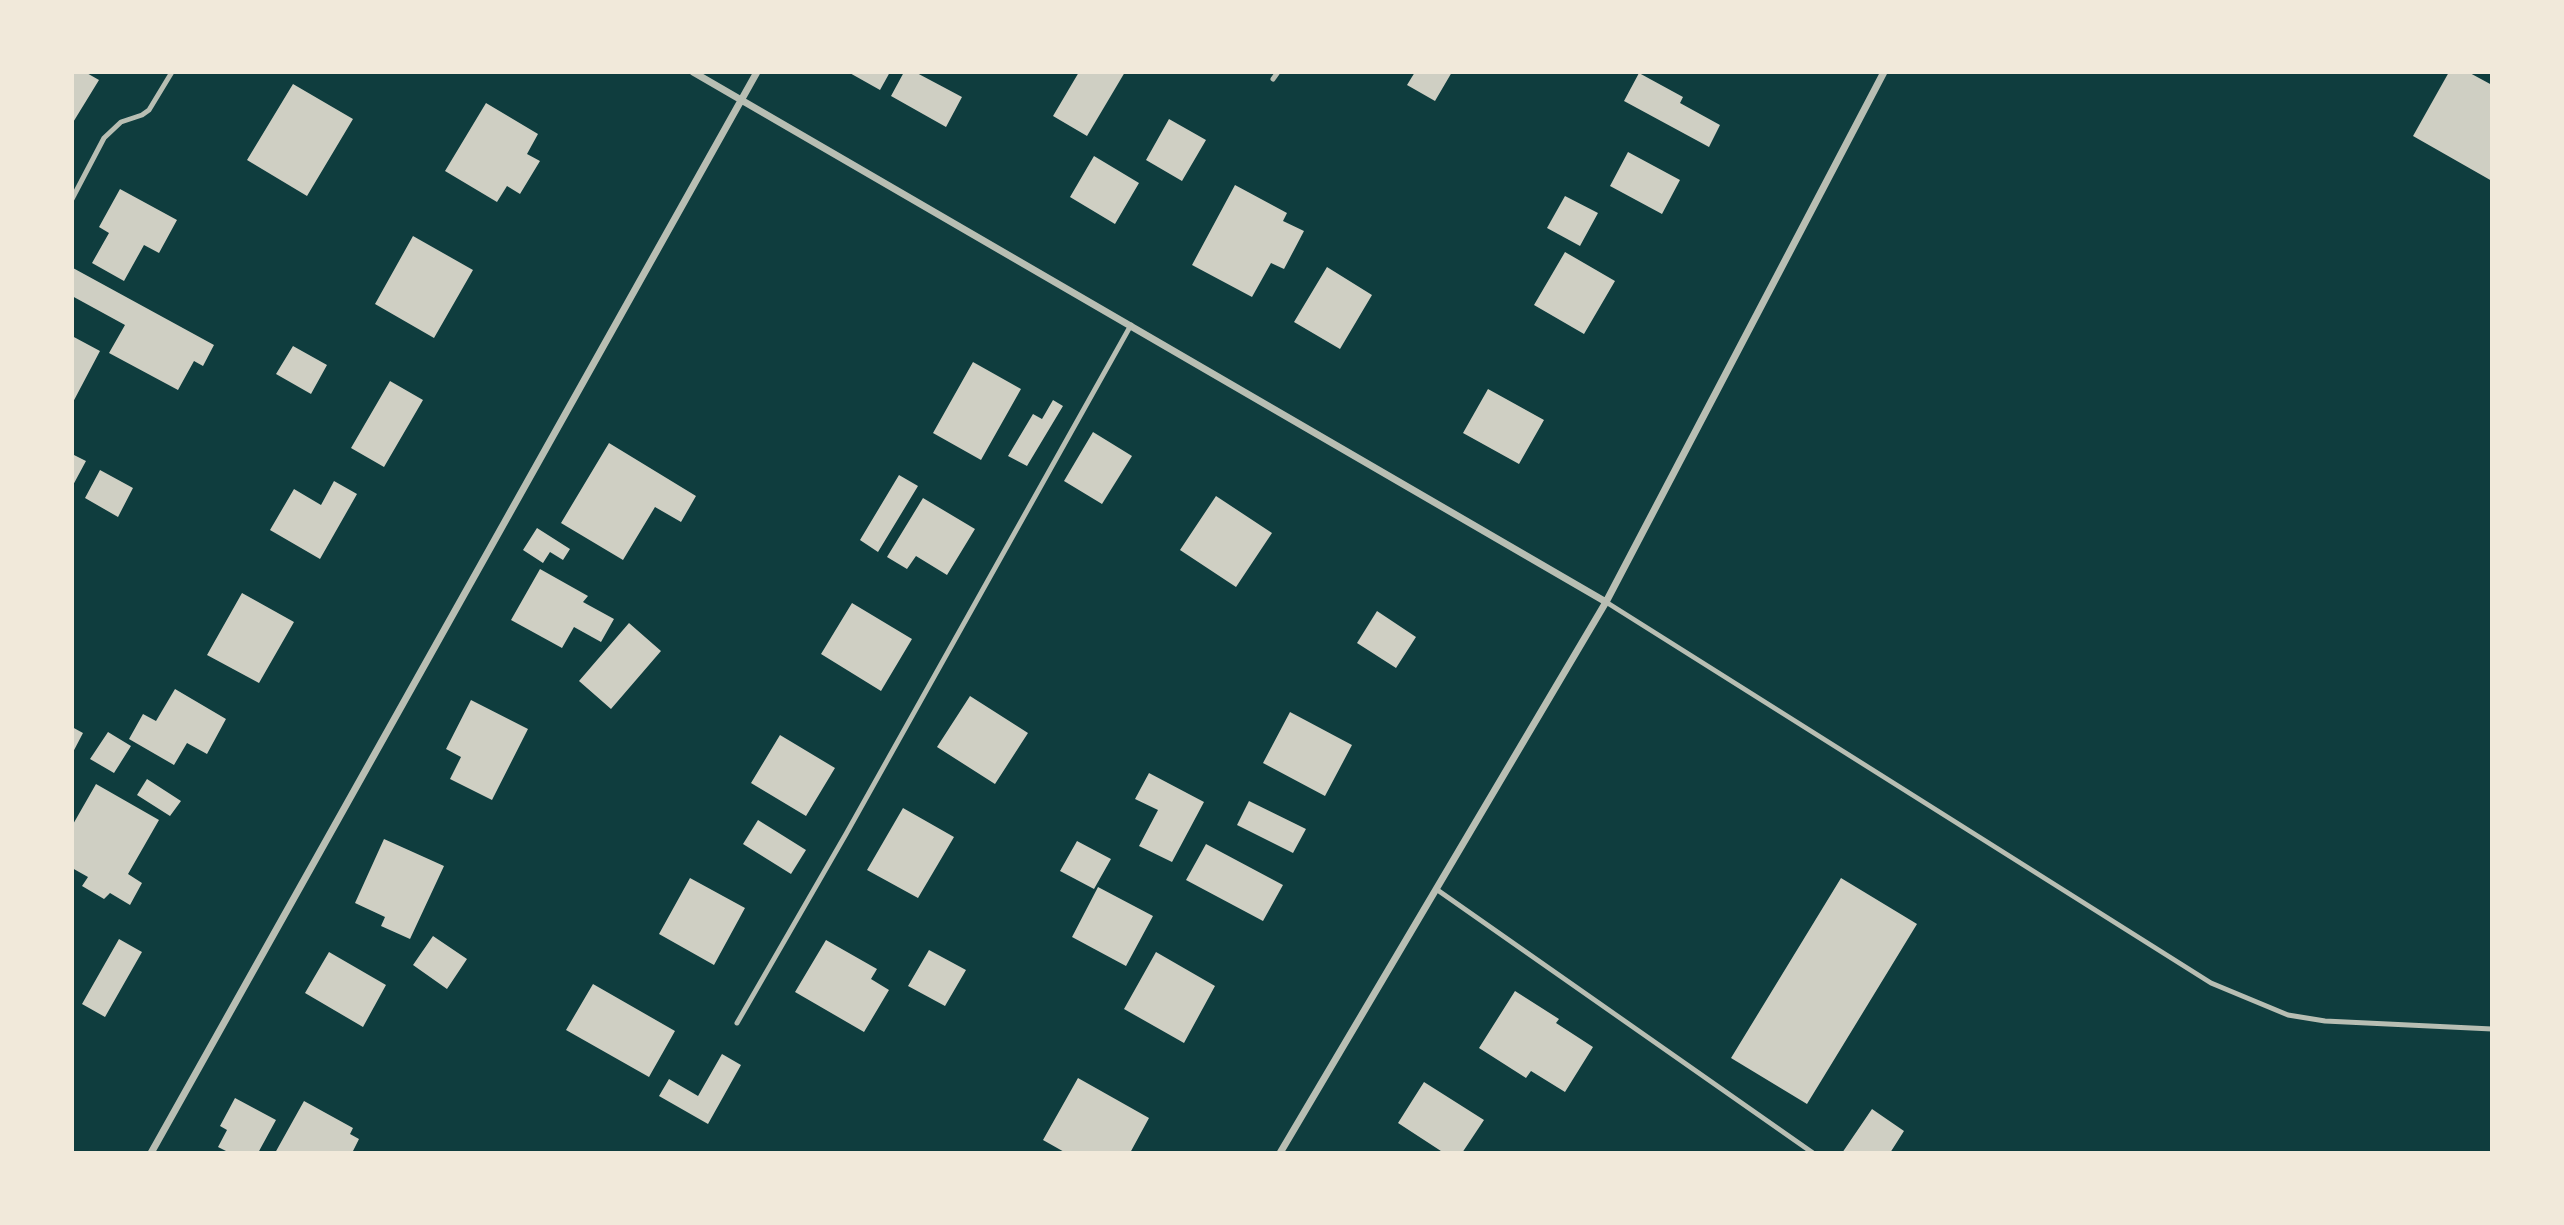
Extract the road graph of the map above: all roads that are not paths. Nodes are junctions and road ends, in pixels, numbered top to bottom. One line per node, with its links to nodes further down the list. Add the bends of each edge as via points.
1 (172, 72): 8 (lane, via 149,110 121,122 104,138)
2 (694, 72): 7 (street)
3 (757, 72): 7 (street)
4 (1278, 72): 6 (lane)
5 (1884, 72): 10 (street)
6 (1273, 79)
7 (742, 99): 9 (street); 14 (street)
8 (72, 199)
9 (1131, 325): 10 (street); 12 (lane)
10 (1606, 601): 11 (street); 13 (lane, via 2211,983 2288,1015)
11 (1436, 889): 15 (street); 16 (lane)
12 (737, 1023)
13 (2492, 1029)
14 (151, 1153)
15 (1280, 1153)
16 (1812, 1153)

